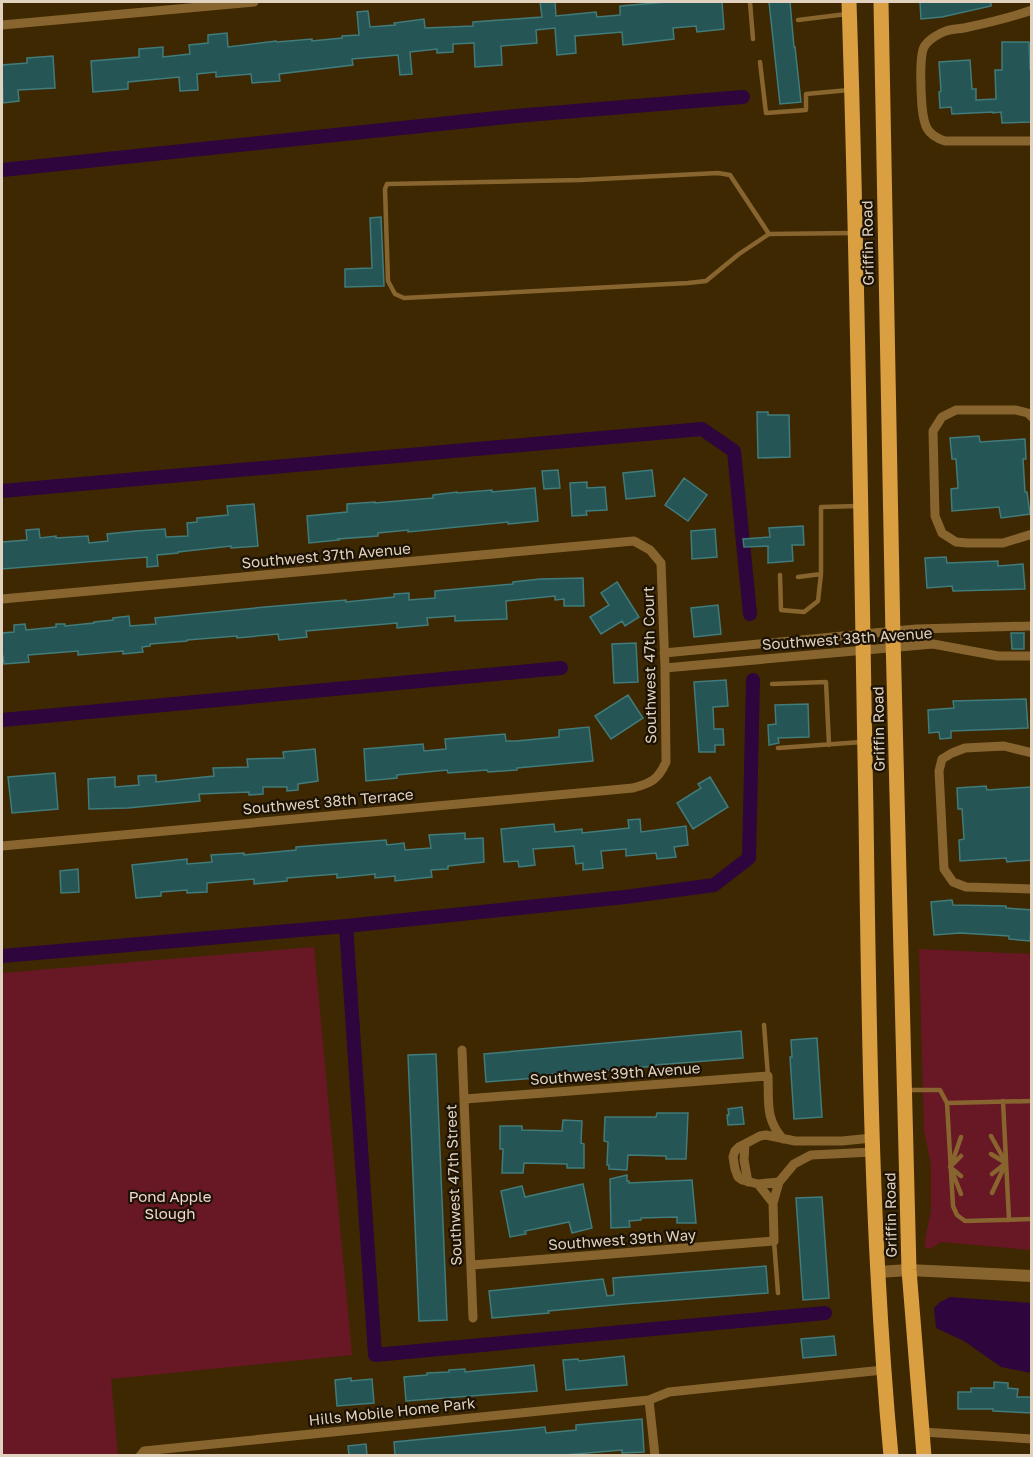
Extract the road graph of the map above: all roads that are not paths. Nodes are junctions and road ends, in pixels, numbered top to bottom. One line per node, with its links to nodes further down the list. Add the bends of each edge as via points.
1 (254, 2): 7 (street)
2 (750, 2): 8 (lane)
3 (881, 2): 23 (main road, Griffin Road)
4 (849, 8): 6 (lane); 10 (main road, Griffin Road)
5 (1032, 10): 11 (street, via 944,31 924,47 921,58 923,120 934,138)
6 (798, 20)
7 (2, 25)
8 (753, 39)
9 (760, 62): 10 (lane, via 766,112 807,110 806,93)
10 (852, 90): 12 (main road, Griffin Road)
11 (1032, 141)
12 (856, 233): 13 (lane); 15 (main road, Griffin Road)
13 (769, 234): 13 (lane, via 730,175 718,173 387,184 385,189 388,281 395,294 404,298 706,281)
14 (1032, 417): 16 (street, via 1016,410 956,410 942,417 933,431 934,516 942,533 956,542 968,543 1003,543)
15 (861, 506): 18 (lane, via 821,507); 24 (main road, Griffin Road)
16 (1032, 534)
17 (650, 550): 21 (street, Southwest 37th Avenue, via 634,541); 27 (street, Southwest 47th Court, via 661,563)
18 (821, 574): 19 (lane, via 818,601 804,612 781,610); 20 (lane)
19 (780, 575)
20 (798, 577)
21 (2, 599)
22 (1032, 626): 23 (street, Southwest 38th Avenue)
23 (893, 631): 24 (street, Southwest 38th Avenue); 25 (main road, Griffin Road)
24 (863, 634): 26 (main road, Griffin Road); 27 (street, Southwest 38th Avenue)
25 (894, 647): 26 (street, Southwest 38th Avenue); 28 (street, Southwest 38th Avenue, via 933,644 998,656); 41 (main road, Griffin Road)
26 (863, 650): 29 (street, Southwest 38th Avenue); 31 (main road, Griffin Road)
27 (664, 653): 29 (street, Southwest 47th Court)
28 (1032, 656)
29 (665, 668): 35 (street, Southwest 47th Court, via 666,762)
30 (772, 684): 32 (lane, via 826,682)
31 (864, 742): 32 (lane); 51 (main road, Griffin Road)
32 (829, 745): 33 (lane)
33 (778, 748)
34 (1032, 753): 37 (street, via 1004,746 965,748 942,759 939,771 944,869 953,882 966,887)
35 (655, 780): 36 (street, Southwest 38th Terrace, via 633,789)
36 (2, 846)
37 (1032, 889)
38 (764, 1025): 40 (lane)
39 (462, 1050): 42 (street, Southwest 47th Street)
40 (768, 1077): 42 (street, Southwest 39th Avenue); 46 (street)
41 (904, 1090): 45 (lane, via 940,1090); 67 (main road, Griffin Road)
42 (465, 1099): 66 (street, Southwest 47th Street)
43 (1004, 1101): 44 (lane); 45 (lane); 54 (lane)
44 (1032, 1101)
45 (947, 1102): 55 (lane)
46 (769, 1116): 47 (street); 50 (street)
47 (760, 1136): 50 (street); 59 (street, via 735,1151 733,1157 738,1177)
48 (992, 1136): 54 (lane)
49 (961, 1137): 55 (lane)
50 (783, 1139): 51 (street)
51 (873, 1145): 58 (street, via 810,1155 795,1164); 68 (main road, Griffin Road)
52 (991, 1154): 54 (lane)
53 (961, 1156): 55 (lane)
54 (1006, 1163): 56 (lane); 60 (lane); 64 (lane)
55 (950, 1167): 57 (lane); 61 (lane); 64 (lane, via 957,1215 965,1221)
56 (992, 1174)
57 (961, 1176)
58 (779, 1182): 59 (street); 62 (street)
59 (753, 1183): 62 (street)
60 (992, 1193)
61 (961, 1194)
62 (772, 1203): 65 (street)
63 (1032, 1219): 64 (lane)
64 (1009, 1220)
65 (774, 1241): 66 (street, Southwest 39th Way); 70 (lane)
66 (472, 1265): 71 (street, Southwest 47th Street)
67 (909, 1270): 68 (street); 69 (street); 74 (main road, Griffin Road)
68 (878, 1272): 72 (main road, Griffin Road)
69 (1032, 1276)
70 (778, 1293)
71 (473, 1318)
72 (883, 1370): 73 (street, Hills Mobile Home Park, via 669,1392); 78 (main road, Griffin Road)
73 (649, 1400): 76 (street, Hills Mobile Home Park); 77 (street)
74 (922, 1432): 75 (street); 79 (main road, Griffin Road)
75 (1032, 1439)
76 (140, 1455)
77 (655, 1455)
78 (891, 1455)
79 (924, 1455)

